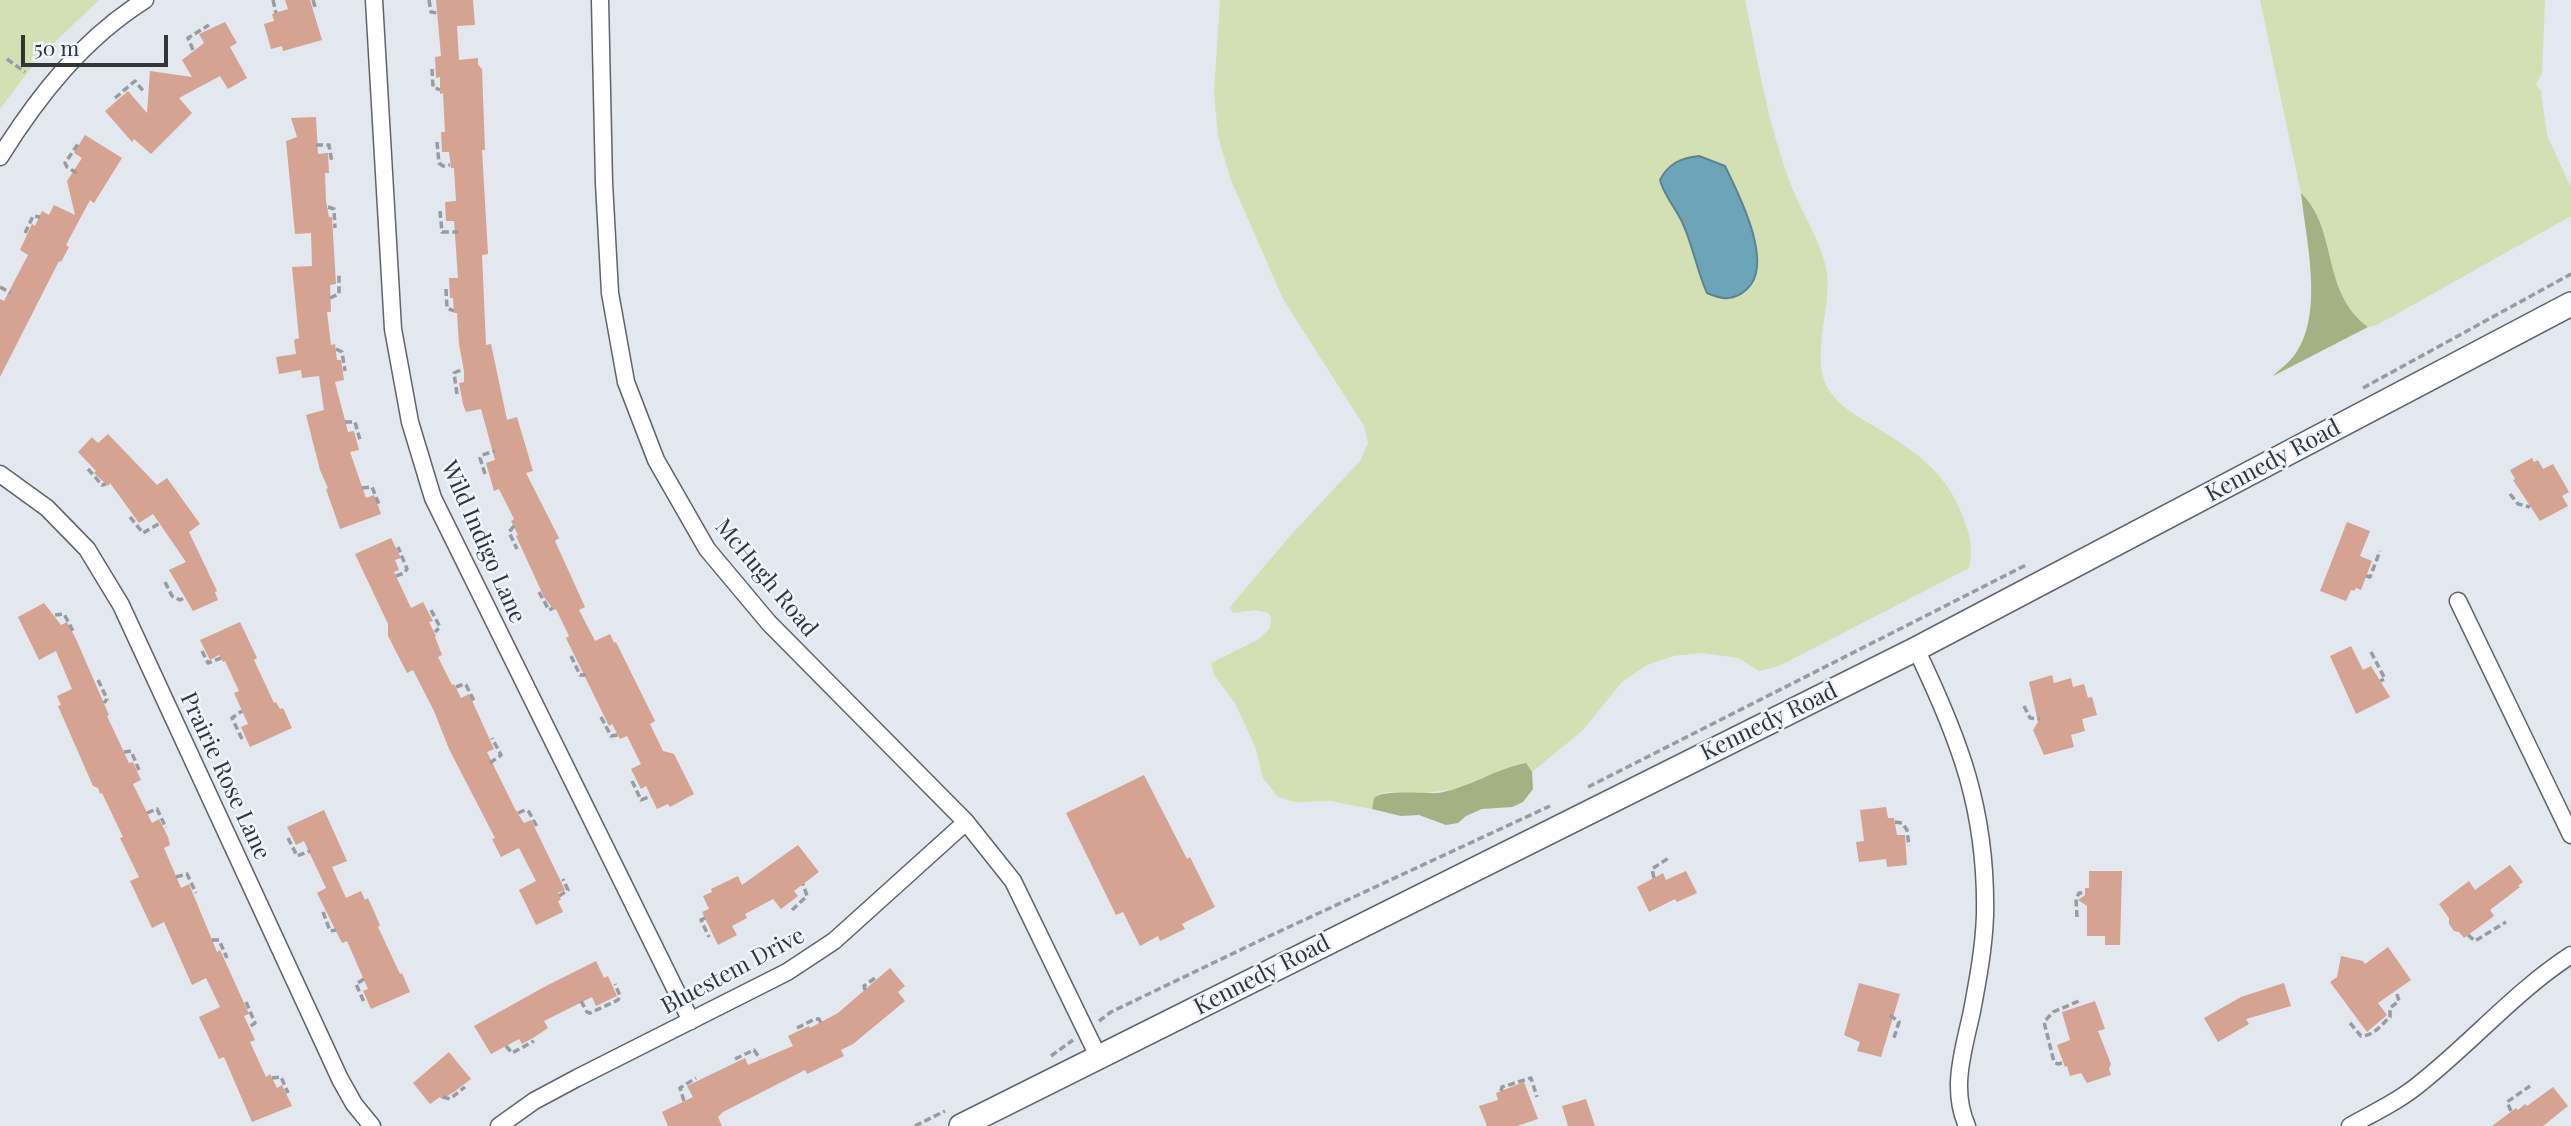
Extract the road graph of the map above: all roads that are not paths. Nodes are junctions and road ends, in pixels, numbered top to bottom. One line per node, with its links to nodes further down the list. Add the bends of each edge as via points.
1 (145, 0): 4 (street, via 62,71)
2 (374, 0): 12 (street, Wild Indigo Lane, via 393,329 405,404 433,498)
3 (600, 0): 9 (street, McHugh Road, via 610,293 626,382 656,460 707,549 769,623)
4 (0, 157)
5 (2571, 304): 8 (main road, Kennedy Road)
6 (0, 474): 14 (street, Prairie Rose Lane, via 47,508 87,549 121,605 340,1079)
7 (2458, 601): 10 (street)
8 (1916, 649): 13 (main road, Kennedy Road); 17 (street, via 1960,749 1982,836 1981,960 1958,1076)
9 (966, 822): 12 (street, Bluestem Drive, via 834,941 787,972); 13 (street, McHugh Road, via 1013,881)
10 (2571, 835)
11 (2571, 955): 18 (street, via 2525,988 2423,1082)
12 (691, 1021): 15 (street, Bluestem Drive, via 534,1101)
13 (1098, 1056): 16 (main road, Kennedy Road)
14 (372, 1126)
15 (499, 1126)
16 (961, 1126)
17 (1967, 1126)
18 (2350, 1126)

